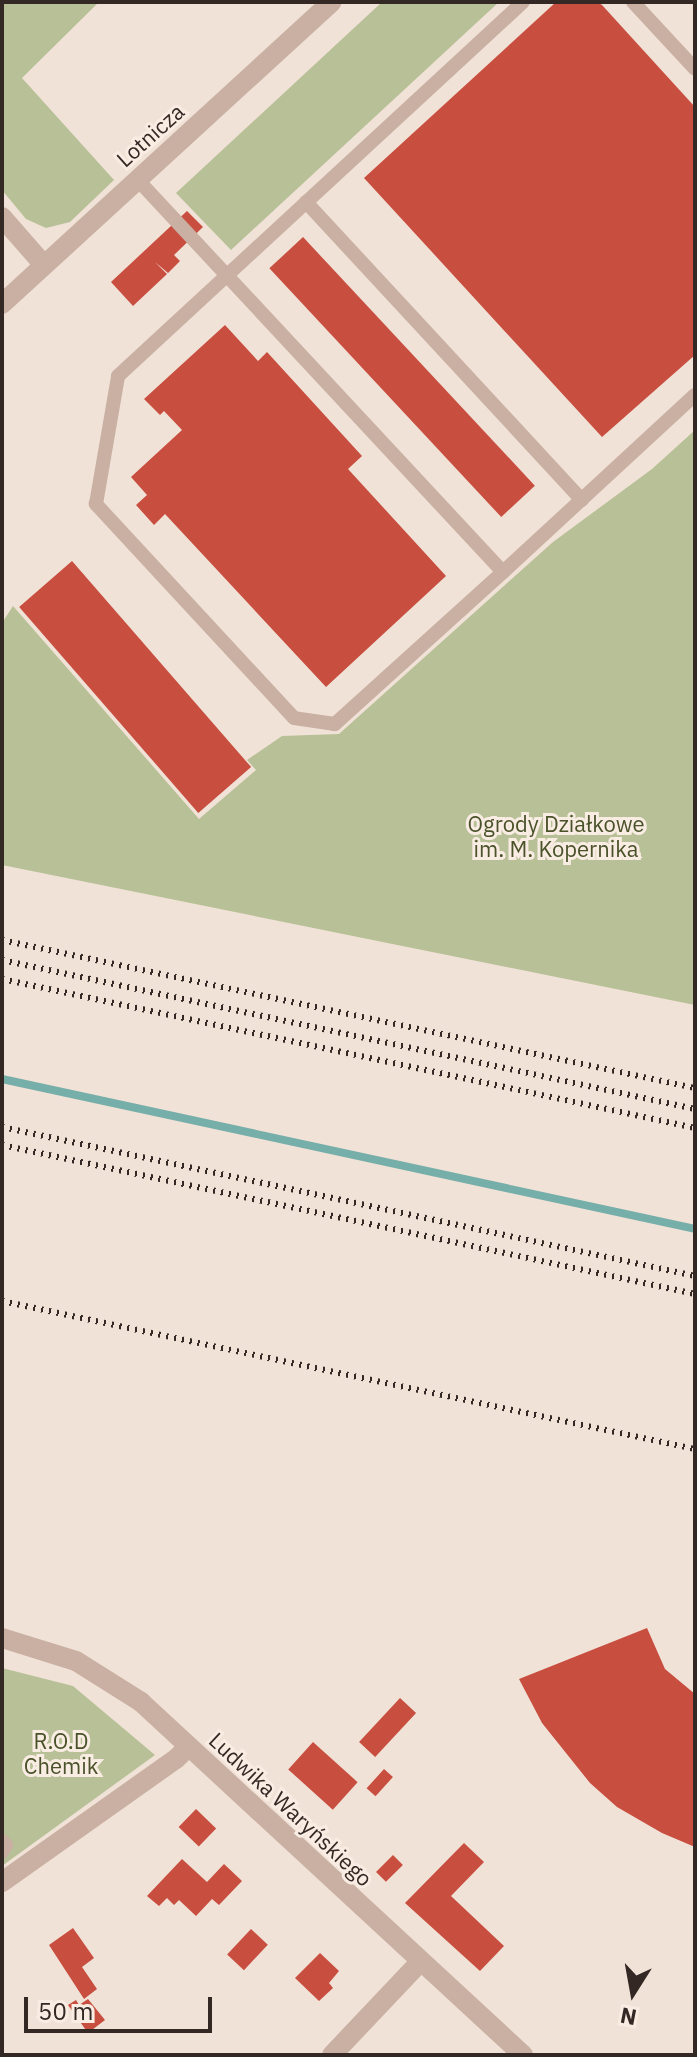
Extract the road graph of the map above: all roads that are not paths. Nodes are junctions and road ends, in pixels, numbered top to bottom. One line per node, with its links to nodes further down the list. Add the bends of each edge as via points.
1 (331, 2): 5 (street, Lotnicza)
2 (523, 2): 6 (lane)
3 (633, 2): 4 (lane)
4 (695, 69)
5 (137, 179): 8 (street, Lotnicza); 9 (lane)
6 (306, 202): 9 (lane); 12 (lane)
7 (2, 217): 8 (street)
8 (43, 264): 10 (street, Lotnicza)
9 (227, 275): 13 (lane); 13 (lane, via 118,376 96,504 240,660 294,718 335,724)
10 (2, 304)
11 (695, 395): 12 (lane)
12 (582, 500): 13 (lane)
13 (503, 572)
14 (2, 1638): 15 (street, Ludwika Waryńskiego, via 98,1672 141,1702)
15 (188, 1747): 18 (street); 19 (street, Ludwika Waryńskiego)
16 (2, 1841): 17 (lane)
17 (2, 1852)
18 (2, 1882)
19 (421, 1961): 20 (street); 21 (street, Ludwika Waryńskiego)
20 (332, 2055)
21 (523, 2055)

